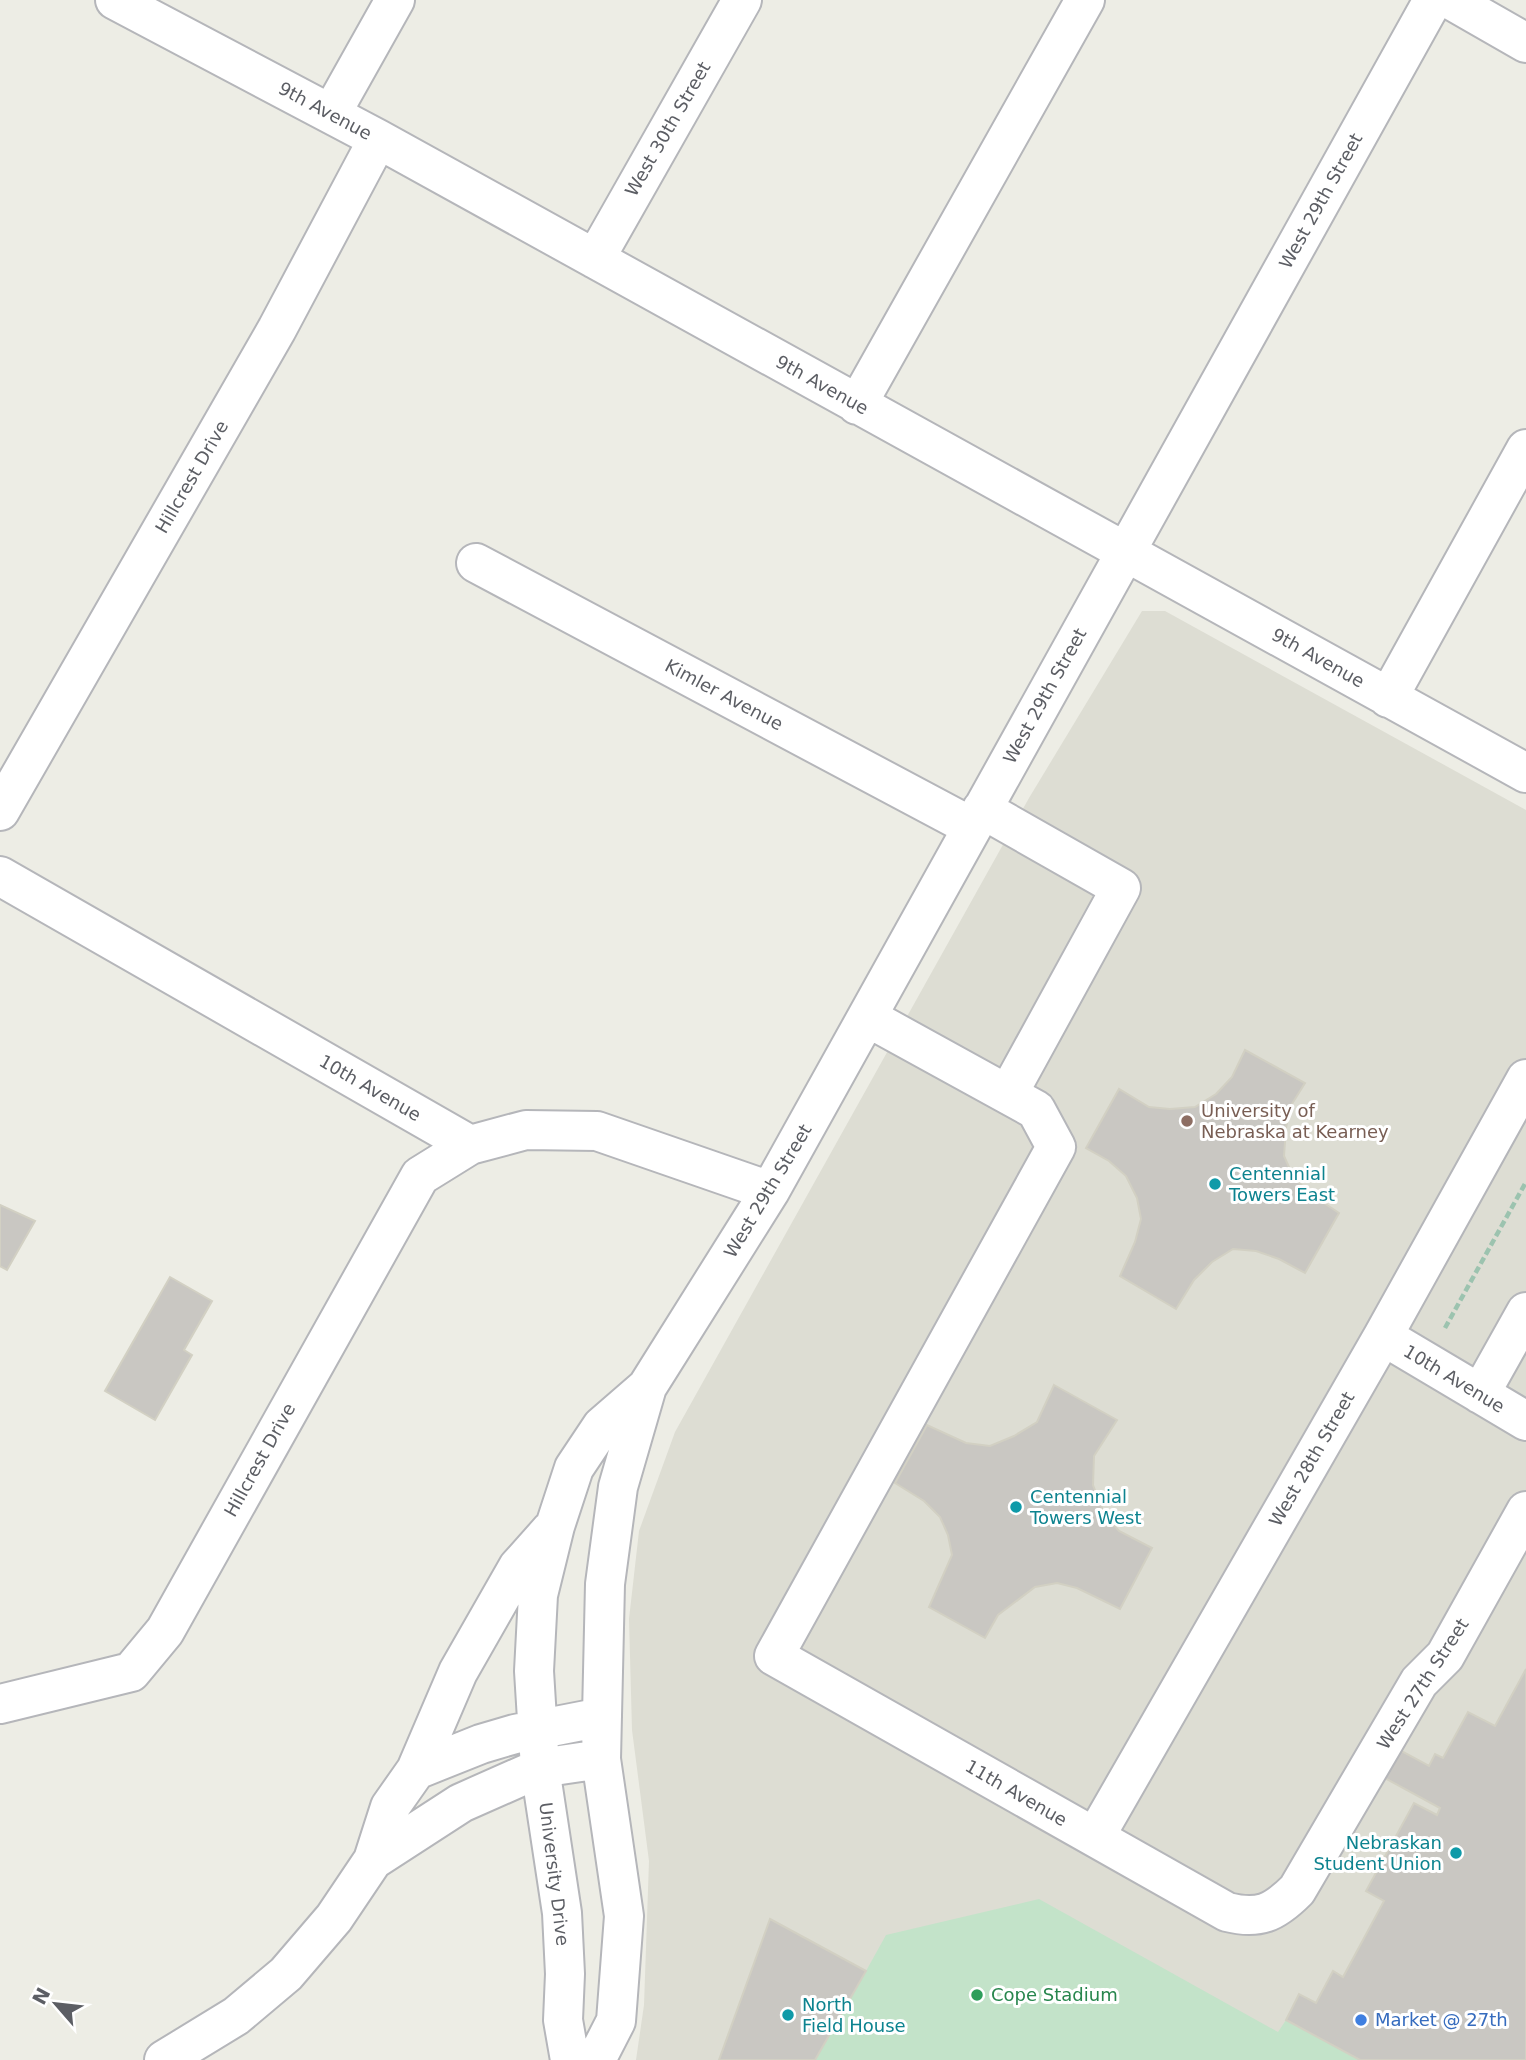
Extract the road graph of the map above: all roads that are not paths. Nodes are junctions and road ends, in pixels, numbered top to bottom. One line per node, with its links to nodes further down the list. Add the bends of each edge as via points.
1 (115, 0): 8 (street, 9th Avenue)
2 (395, 0): 8 (street)
3 (742, 0): 10 (street, West 30th Street)
4 (1084, 0): 11 (street)
5 (1433, 0): 13 (street, West 29th Street)
6 (1451, 0): 7 (street)
7 (1526, 43)
8 (331, 114): 9 (street, 9th Avenue)
9 (378, 139): 10 (street, 9th Avenue); 17 (street, Hillcrest Drive, via 277,329)
10 (595, 259): 11 (street, 9th Avenue)
11 (857, 405): 13 (street, 9th Avenue)
12 (1526, 449): 15 (street)
13 (1126, 551): 15 (street, 9th Avenue); 18 (street, West 29th Street)
14 (476, 563): 18 (street, Kimler Avenue)
15 (1388, 698): 16 (street, 9th Avenue)
16 (1526, 773)
17 (0, 811)
18 (977, 818): 20 (street, West 29th Street); 22 (street, Kimler Avenue, via 1074,861 1121,888)
19 (0, 876): 23 (street, 10th Avenue)
20 (867, 1017): 22 (street); 24 (street, West 29th Street)
21 (1526, 1079): 26 (street, West 28th Street)
22 (1008, 1094): 38 (street, 11th Avenue, via 1036,1110 1056,1147 774,1656)
23 (470, 1145): 24 (street, via 526,1130 597,1131); 32 (street, Hillcrest Drive, via 420,1176 164,1631 131,1672)
24 (770, 1191): 27 (street, West 29th Street)
25 (1526, 1312): 28 (street)
26 (1382, 1336): 28 (street, 10th Avenue); 38 (street, West 28th Street)
27 (647, 1387): 31 (street, West 29th Street, via 602,1426 573,1468); 33 (street, West 29th Street, via 618,1487 605,1584)
28 (1480, 1394): 29 (street, 10th Avenue)
29 (1526, 1421)
30 (1526, 1511): 40 (street, West 27th Street, via 1444,1656 1419,1682 1297,1890 1281,1906)
31 (555, 1526): 34 (street, West 29th Street, via 538,1595 534,1671); 37 (street, via 517,1567 457,1672)
32 (0, 1704)
33 (602, 1717): 34 (street); 35 (street, West 29th Street)
34 (538, 1729): 36 (street, University Drive); 37 (street, via 481,1744)
35 (601, 1759): 36 (street); 43 (street, via 624,1916 616,2021)
36 (540, 1768): 39 (street, via 461,1803); 42 (street, University Drive, via 562,1913 564,2020)
37 (416, 1770): 39 (street, via 390,1807)
38 (1095, 1837): 40 (street, 11th Avenue, via 1227,1912 1245,1917)
39 (373, 1860): 41 (street, via 334,1918 286,1974 236,2016)
40 (1262, 1914)
41 (164, 2060)
42 (570, 2060)
43 (596, 2060)

